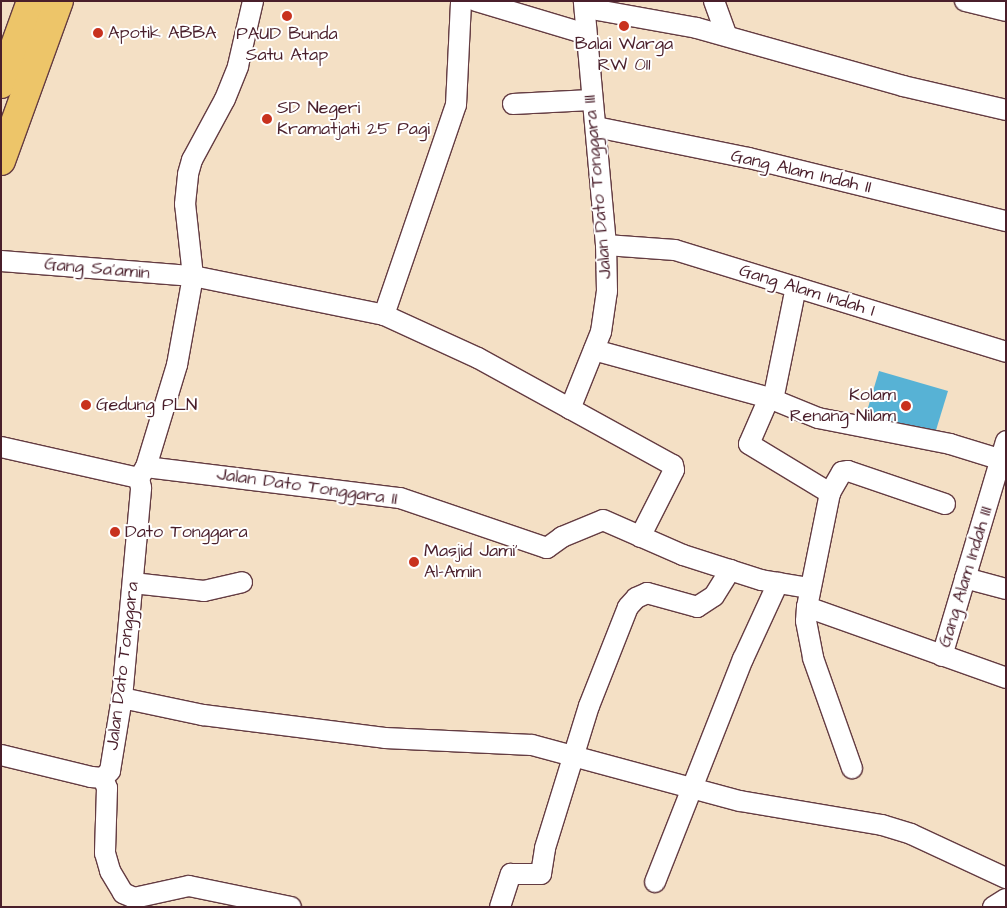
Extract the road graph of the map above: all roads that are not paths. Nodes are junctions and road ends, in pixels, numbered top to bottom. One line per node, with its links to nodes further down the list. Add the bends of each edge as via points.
1 (31, 1): 13 (highway)
2 (59, 1): 18 (highway)
3 (253, 1): 22 (street, Jalan Dato Tonggara, via 238,66 188,174 185,204)
4 (461, 1): 24 (street, via 456,105)
5 (476, 1): 9 (street)
6 (714, 1): 12 (street)
7 (966, 1): 10 (street)
8 (585, 5): 11 (street, Jalan Dato Tonggara III); 12 (street)
9 (523, 7): 11 (street)
10 (1006, 11)
11 (586, 34): 14 (street, Jalan Dato Tonggara III)
12 (727, 36): 16 (street, via 903,86)
13 (1, 84)
14 (591, 100): 15 (street); 17 (street, Jalan Dato Tonggara III)
15 (512, 104)
16 (1006, 110)
17 (596, 128): 19 (street, Gang Alam Indah II, via 749,158); 20 (street, Jalan Dato Tonggara III)
18 (1, 161)
19 (1006, 222)
20 (606, 245): 23 (street, Gang Alam Indah I, via 675,250); 25 (street, Jalan Dato Tonggara III, via 606,291 601,332)
21 (1, 261): 22 (street, Gang Sa'amin)
22 (193, 276): 24 (street); 32 (street, Jalan Dato Tonggara, via 177,365)
23 (796, 287): 26 (street, Gang Alam Indah I); 27 (street)
24 (384, 315): 28 (street, via 478,358)
25 (594, 350): 27 (street); 28 (street, Jalan Dato Tonggara III)
26 (1006, 352)
27 (771, 399): 31 (street, via 818,418 950,444); 33 (street, via 748,444)
28 (570, 409): 35 (street, via 674,467)
29 (1006, 440): 31 (street, Gang Alam Indah III)
30 (1, 447): 32 (street)
31 (1002, 460): 37 (street, Gang Alam Indah III)
32 (143, 473): 35 (street, Jalan Dato Tonggara II, via 400,498 547,548 562,536 600,520); 39 (street, Jalan Dato Tonggara)
33 (830, 493): 34 (street, via 839,476 848,471); 42 (street)
34 (945, 504)
35 (640, 537): 36 (street)
36 (730, 570): 40 (street); 47 (street, via 714,596 697,607 654,594 644,594 633,600 598,681)
37 (965, 578): 41 (street); 43 (street, Gang Alam Indah III)
38 (242, 582): 39 (street, via 204,591)
39 (133, 584): 45 (street, Jalan Dato Tonggara)
40 (778, 584): 42 (street); 50 (street, via 743,659)
41 (1006, 589)
42 (808, 598): 43 (street); 48 (street, via 806,621 813,658)
43 (942, 656): 44 (street)
44 (1006, 678)
45 (122, 698): 47 (street, via 203,715 385,738 532,745); 49 (street, Jalan Dato Tonggara, via 110,771)
46 (1, 755): 49 (street)
47 (573, 756): 50 (street); 55 (street, via 545,848 541,874 511,874)
48 (852, 768)
49 (103, 778): 54 (street, via 107,788 105,852 110,871 123,893 134,898 189,886)
50 (692, 790): 51 (street, via 882,824); 52 (street)
51 (1006, 878)
52 (655, 882)
53 (1006, 899): 56 (street)
54 (291, 907)
55 (500, 907)
56 (994, 907)

